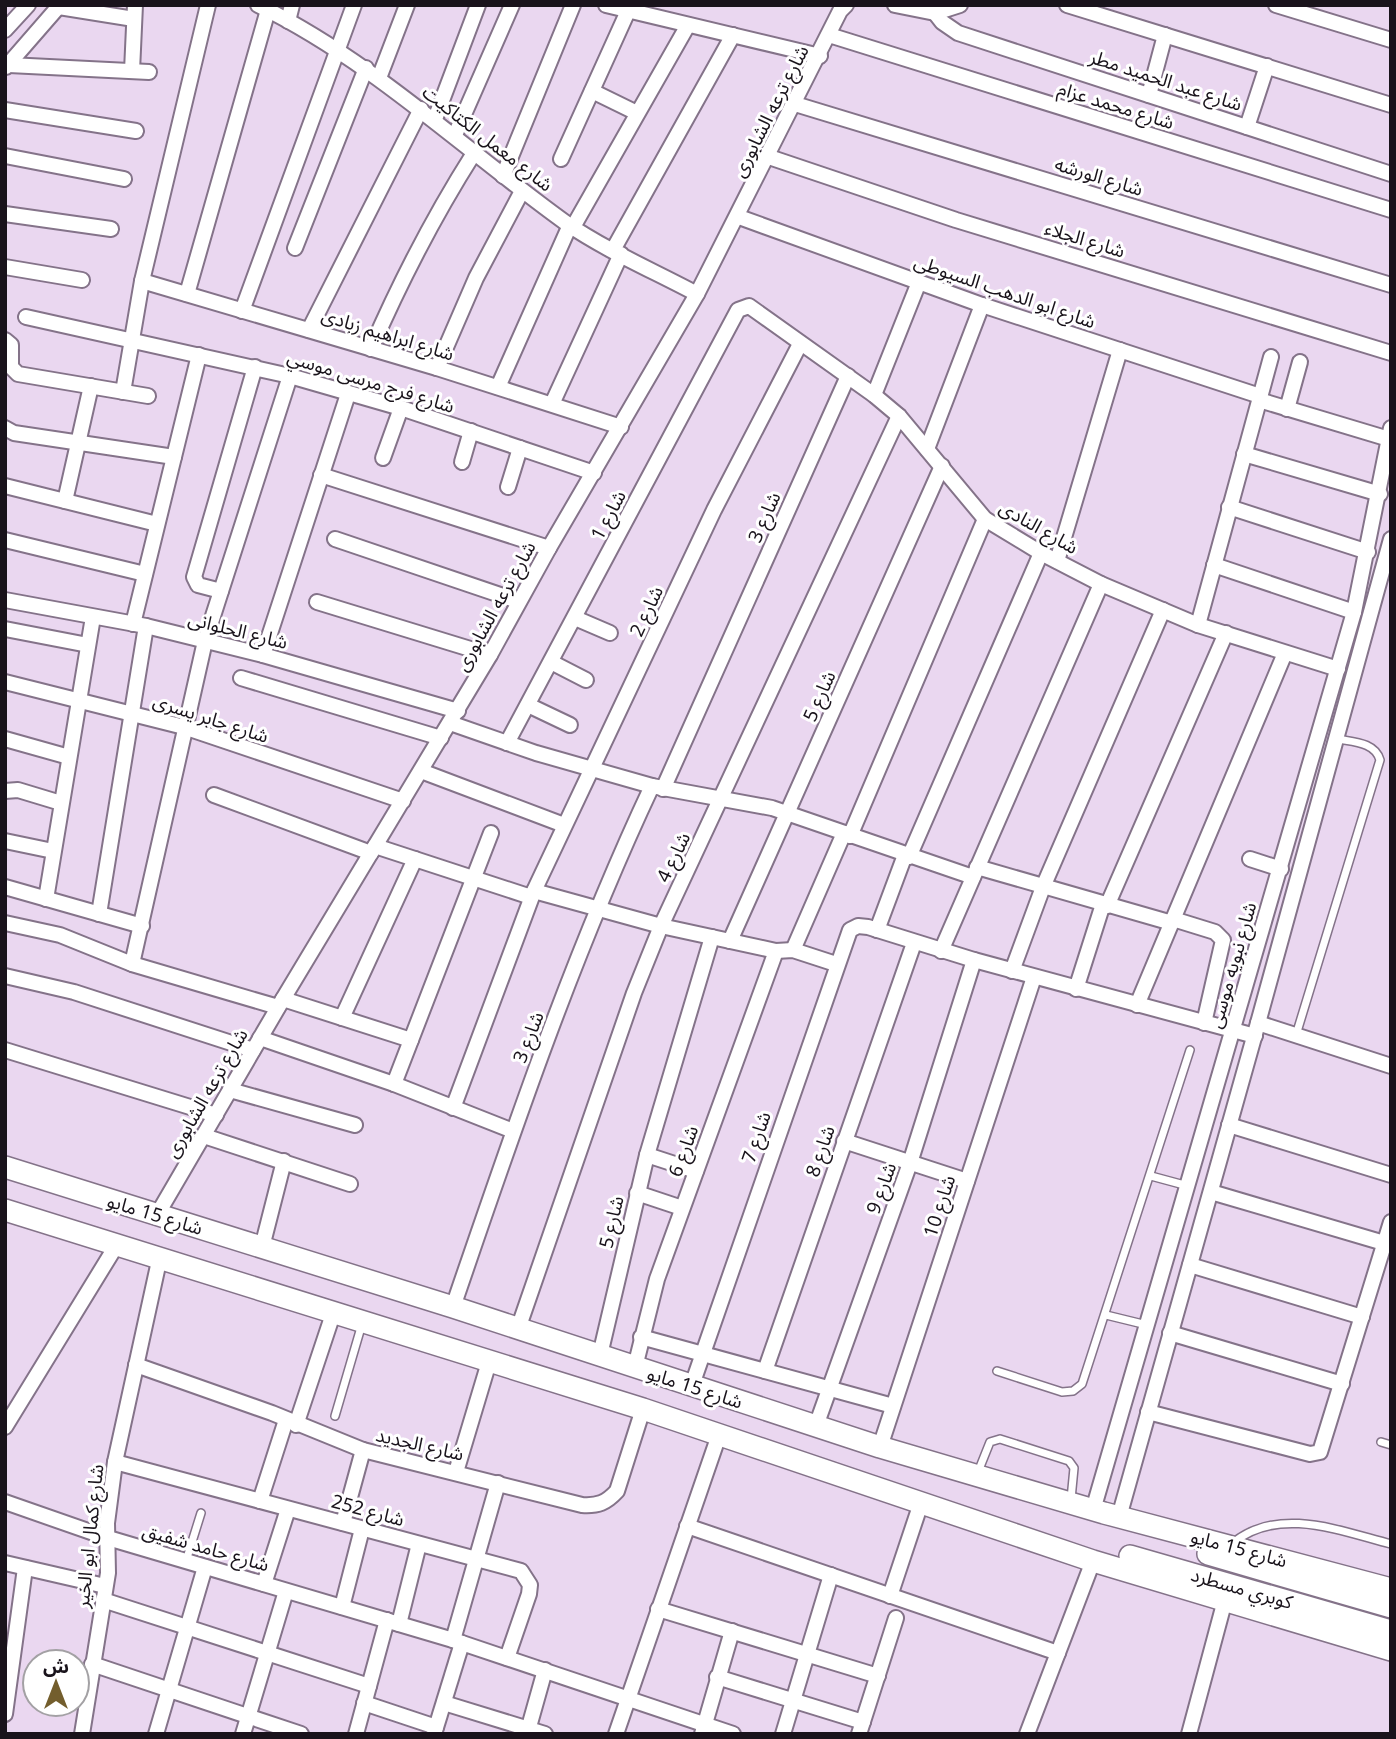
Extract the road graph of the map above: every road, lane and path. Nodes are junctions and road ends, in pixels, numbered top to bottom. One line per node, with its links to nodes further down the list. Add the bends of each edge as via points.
1 (28, 5): 22 (street)
2 (208, 5): 63 (street)
3 (292, 5): 20 (street)
4 (354, 5): 27 (street)
5 (407, 5): 34 (street)
6 (478, 5): 42 (street)
7 (512, 5): 45 (street)
8 (573, 5): 51 (street)
9 (606, 5): 17 (street)
10 (846, 5): 23 (street, شارع ترعه الشابورى)
11 (895, 5): 19 (street)
12 (960, 5): 19 (street)
13 (1067, 5): 24 (street)
14 (1276, 5): 26 (street)
15 (60, 6): 18 (street); 29 (street)
16 (263, 8): 20 (street, شارع معمل الكتاكيت); 66 (street)
17 (628, 11): 21 (street); 35 (street)
18 (135, 12): 32 (street)
19 (935, 13): 36 (street, شارع عبد الحميد مطر, via 958,33)
20 (288, 21): 27 (street, شارع معمل الكتاكيت)
21 (688, 25): 25 (street); 41 (street)
22 (5, 30)
23 (830, 35): 28 (street, شارع ترعه الشابورى); 54 (street, شارع محمد عزام)
24 (1165, 35): 30 (street); 36 (street)
25 (733, 36): 28 (street); 60 (street)
26 (1391, 40)
27 (338, 50): 31 (street, شارع معمل الكتاكيت); 70 (street)
28 (820, 56): 37 (street, شارع ترعه الشابورى)
29 (7, 66): 32 (street)
30 (1267, 66): 38 (street); 43 (street)
31 (366, 68): 34 (street, شارع معمل الكتاكيت); 59 (street)
32 (132, 71): 33 (street)
33 (149, 72)
34 (379, 78): 40 (street, شارع معمل الكتاكيت)
35 (592, 91): 41 (street); 49 (street)
36 (1149, 95): 43 (street, شارع عبد الحميد مطر)
37 (795, 104): 48 (street, شارع ترعه الشابورى); 65 (street, شارع الورشه)
38 (1391, 105)
39 (5, 110): 44 (street)
40 (421, 110): 42 (street, شارع معمل الكتاكيت); 72 (street)
41 (637, 113): 57 (street)
42 (435, 119): 45 (street, شارع معمل الكتاكيت)
43 (1247, 127): 50 (street, شارع عبد الحميد مطر)
44 (136, 131)
45 (455, 135): 46 (street, شارع معمل الكتاكيت)
46 (474, 153): 51 (street, شارع معمل الكتاكيت); 76 (street, via 406,270)
47 (5, 156): 52 (street)
48 (769, 157): 56 (street, شارع ترعه الشابورى); 78 (street, شارع الجلاء, via 969,224)
49 (561, 159)
50 (1391, 174)
51 (503, 176): 53 (street, شارع معمل الكتاكيت)
52 (124, 179)
53 (522, 191): 57 (street, شارع معمل الكتاكيت); 83 (street, via 476,278)
54 (1391, 210)
55 (5, 214): 58 (street)
56 (739, 217): 64 (street, شارع ابو الدهب السيوطى); 67 (street, شارع ترعه الشابورى)
57 (571, 226): 60 (street, شارع معمل الكتاكيت); 87 (street)
58 (111, 229)
59 (295, 248)
60 (617, 252): 67 (street, شارع معمل الكتاكيت); 93 (street)
61 (5, 267): 62 (street)
62 (82, 280)
63 (142, 281): 66 (street, شارع ابراهيم زبادى); 73 (street)
64 (919, 282): 68 (street, شارع ابو الدهب السيوطى); 90 (street)
65 (1391, 285)
66 (187, 294): 70 (street, شارع ابراهيم زبادى)
67 (697, 294): 97 (street, شارع ترعه الشابورى)
68 (982, 305): 77 (street, شارع ابو الدهب السيوطى); 103 (street)
69 (744, 307): 75 (street, شارع النادى, via 755,309); 135 (street, شارع 1, via 738,310)
70 (243, 311): 72 (street, شارع ابراهيم زبادى)
71 (26, 317): 73 (street, شارع فرج مرسى موسي)
72 (309, 330): 76 (street, شارع ابراهيم زبادى)
73 (132, 339): 79 (street, شارع فرج مرسى موسي); 88 (street)
74 (7, 341): 86 (street, via 11,367 18,374)
75 (800, 344): 85 (street, شارع النادى); 162 (street, شارع 2, via 714,510)
76 (371, 349): 83 (street, شارع ابراهيم زبادى)
77 (1120, 350): 92 (street, شارع ابو الدهب السيوطى); 124 (street)
78 (1391, 353)
79 (199, 355): 82 (street, شارع فرج مرسى موسي); 105 (street)
80 (1271, 357): 92 (street)
81 (1300, 362): 95 (street)
82 (255, 368): 84 (street, شارع فرج مرسى موسي); 128 (street, via 194,577 198,585)
83 (437, 368): 87 (street, شارع ابراهيم زبادى)
84 (290, 376): 89 (street, شارع فرج مرسى موسي); 128 (street)
85 (848, 376): 90 (street, شارع النادى); 164 (street, شارع 3)
86 (90, 386): 88 (street); 101 (street)
87 (498, 387): 93 (street, شارع ابراهيم زبادى)
88 (123, 391): 91 (street)
89 (348, 394): 94 (street, شارع فرج مرسى موسي); 110 (street)
90 (874, 395): 96 (street, شارع النادى)
91 (148, 396)
92 (1260, 398): 95 (street, شارع ابو الدهب السيوطى); 104 (street)
93 (552, 404): 97 (street, شارع ابراهيم زبادى)
94 (401, 408): 99 (street, شارع فرج مرسى موسي); 106 (street)
95 (1287, 408): 100 (street, شارع ابو الدهب السيوطى)
96 (898, 416): 103 (street, شارع النادى); 167 (street, شارع 4)
97 (621, 427): 109 (street, شارع ترعه الشابورى)
98 (5, 428): 101 (street)
99 (471, 432): 102 (street, شارع فرج مرسى موسي); 107 (street)
100 (1390, 433): 113 (street, شارع نبويه موسى)
101 (78, 443): 105 (street); 114 (street)
102 (520, 448): 109 (street, شارع فرج مرسى موسي); 112 (street)
103 (927, 449): 108 (street, شارع النادى)
104 (1244, 454): 113 (street); 115 (street)
105 (174, 457): 117 (street)
106 (383, 458)
107 (462, 462)
108 (942, 466): 116 (street, شارع النادى); 170 (street, شارع 5)
109 (594, 472): 121 (street, شارع ترعه الشابورى)
110 (321, 475): 121 (street); 144 (street)
111 (5, 486): 114 (street)
112 (508, 487)
113 (1380, 494): 122 (street, شارع نبويه موسى)
114 (65, 501): 117 (street)
115 (1229, 507): 122 (street); 125 (street)
116 (985, 519): 123 (street, شارع النادى); 173 (street)
117 (157, 524): 126 (street)
118 (335, 539): 130 (street)
119 (1391, 539): 158 (street)
120 (5, 540): 126 (street)
121 (549, 548): 130 (street, شارع ترعه الشابورى)
122 (1368, 552): 133 (street, شارع نبويه موسى)
123 (1041, 553): 124 (street, شارع النادى); 177 (street)
124 (1057, 561): 127 (street, شارع النادى)
125 (1214, 565): 133 (street); 137 (street)
126 (145, 574): 136 (street)
127 (1101, 584): 132 (street, شارع النادى); 181 (street)
128 (221, 591): 141 (street)
129 (5, 600): 134 (street, شارع الحلوانى)
130 (518, 601): 145 (street, شارع ترعه الشابورى)
131 (317, 602): 145 (street)
132 (1163, 610): 137 (street, شارع النادى); 184 (street)
133 (1354, 612): 147 (street, شارع نبويه موسى)
134 (93, 617): 136 (street, شارع الحلوانى); 142 (street)
135 (575, 618): 139 (street); 146 (street, شارع 1)
136 (139, 625): 141 (street, شارع الحلوانى); 153 (street)
137 (1198, 625): 140 (street, شارع النادى)
138 (5, 629): 142 (street)
139 (610, 633)
140 (1226, 633): 143 (street, شارع النادى); 187 (street)
141 (205, 641): 144 (street, شارع الحلوانى); 156 (street)
142 (88, 645): 151 (street)
143 (1286, 653): 147 (street, شارع النادى); 190 (street)
144 (263, 655): 154 (street, شارع الحلوانى)
145 (490, 655): 154 (street, شارع ترعه الشابورى)
146 (551, 662): 149 (street); 152 (street, شارع 1)
147 (1338, 669): 180 (street, شارع نبويه موسى)
148 (241, 678): 157 (street)
149 (586, 680)
150 (5, 682): 151 (street, شارع جابر يسرى)
151 (79, 698): 153 (street, شارع جابر يسرى); 161 (street)
152 (528, 705): 155 (street); 160 (street, شارع 1)
153 (131, 713): 156 (street, شارع جابر يسرى); 189 (street)
154 (454, 717): 157 (street, شارع ترعه الشابورى); 160 (street, شارع الحلوانى)
155 (570, 725)
156 (184, 727): 168 (street, شارع جابر يسرى); 192 (street)
157 (441, 738): 163 (street, شارع ترعه الشابورى)
158 (1338, 739): 212 (street); 214 (lane, via 1374,748 1380,760)
159 (5, 740): 161 (street)
160 (507, 743): 162 (street, شارع الحلوانى)
161 (69, 757): 169 (street)
162 (591, 770): 164 (street, شارع الحلوانى); 171 (street, شارع 2)
163 (421, 771): 168 (street, شارع ترعه الشابورى); 171 (street)
164 (657, 787): 167 (street, شارع الحلوانى); 188 (street, شارع 3)
165 (5, 791): 169 (street, via 18,790)
166 (214, 795): 175 (street)
167 (722, 800): 170 (street, شارع الحلوانى, via 756,803); 193 (street, شارع 4)
168 (403, 801): 175 (street, شارع ترعه الشابورى)
169 (61, 803): 176 (street)
170 (787, 813): 173 (street, شارع الحلوانى); 196 (street, شارع 5)
171 (564, 825): 185 (street, شارع 2)
172 (491, 833): 182 (street)
173 (847, 835): 177 (street, شارع الحلوانى); 198 (street)
174 (5, 841): 176 (street)
175 (373, 850): 178 (street); 208 (street, شارع ترعه الشابورى)
176 (53, 851): 186 (street)
177 (907, 856): 181 (street, شارع الحلوانى); 194 (street)
178 (415, 859): 182 (street); 210 (street)
179 (1250, 859): 180 (street)
180 (1281, 869): 213 (street, شارع نبويه موسى)
181 (975, 872): 184 (street, شارع الحلوانى); 200 (street)
182 (474, 878): 185 (street); 215 (street)
183 (5, 887): 186 (street)
184 (1043, 887): 187 (street, شارع الحلوانى); 204 (street)
185 (532, 894): 188 (street); 222 (street, شارع 2)
186 (46, 899): 189 (street)
187 (1105, 905): 190 (street, شارع الحلوانى); 207 (street)
188 (597, 908): 193 (street); 226 (street, شارع 3)
189 (99, 914): 192 (street)
190 (1172, 921): 209 (street); 211 (street, شارع الحلوانى, via 1215,932 1223,940)
191 (5, 923): 202 (street, via 60,935)
192 (142, 926): 202 (street)
193 (661, 926): 195 (street); 256 (street, شارع 4)
194 (877, 930): 197 (street); 203 (street, شارع 7, via 858,926 850,930)
195 (712, 937): 196 (street); 229 (street, شارع 5)
196 (730, 941): 199 (street)
197 (914, 943): 200 (street); 228 (street, شارع 8)
198 (793, 950): 199 (street); 203 (street)
199 (776, 951): 233 (street, شارع 6)
200 (941, 951): 201 (street)
201 (974, 960): 204 (street); 231 (street, شارع 9)
202 (132, 964): 208 (street)
203 (836, 964): 259 (street, شارع 7)
204 (1012, 971): 206 (street)
205 (5, 976): 216 (street)
206 (1034, 977): 207 (street); 236 (street, شارع 10)
207 (1076, 989): 209 (street)
208 (281, 1003): 210 (street); 216 (street, شارع ترعه الشابورى)
209 (1137, 1005): 211 (street)
210 (342, 1018): 215 (street)
211 (1203, 1023): 213 (street)
212 (1257, 1030): 213 (street); 214 (street); 225 (street)
213 (1233, 1031): 238 (street, شارع نبويه موسى)
214 (1295, 1035): 219 (street)
215 (411, 1040): 220 (street)
216 (256, 1044): 220 (street); 221 (street, شارع ترعه الشابورى)
217 (5, 1050): 223 (street)
218 (1190, 1050): 235 (lane)
219 (1391, 1066)
220 (394, 1084): 222 (street)
221 (230, 1090): 223 (street, شارع ترعه الشابورى); 224 (street)
222 (453, 1108): 226 (street)
223 (216, 1115): 227 (street, شارع ترعه الشابورى)
224 (355, 1125)
225 (1229, 1125): 234 (street); 239 (street)
226 (513, 1131): 250 (street, شارع 3)
227 (204, 1136): 230 (street); 242 (street, شارع ترعه الشابورى)
228 (844, 1141): 231 (street); 264 (street, شارع 8)
229 (647, 1155): 233 (street); 240 (street, شارع 5)
230 (284, 1161): 237 (street); 247 (street)
231 (910, 1163): 236 (street); 268 (street, شارع 9)
232 (5, 1167): 242 (main road, شارع 15 مايو)
233 (696, 1171): 241 (street, شارع 6)
234 (1391, 1175)
235 (1151, 1176): 238 (lane); 252 (lane)
236 (967, 1181): 269 (street, شارع 10)
237 (350, 1184)
238 (1188, 1186): 255 (street, شارع نبويه موسى)
239 (1211, 1192): 245 (street); 249 (street)
240 (637, 1193): 241 (street); 260 (street, شارع 5)
241 (682, 1208): 258 (street, شارع 6)
242 (158, 1215): 247 (main road, شارع 15 مايو)
243 (7, 1216): 246 (main road, شارع 15 مايو)
244 (1391, 1222): 245 (street)
245 (1384, 1243): 253 (street)
246 (116, 1247): 248 (main road, شارع 15 مايو); 275 (street)
247 (262, 1247): 250 (main road, شارع 15 مايو)
248 (159, 1261): 251 (main road, شارع 15 مايو); 262 (street, شارع كمال ابو الخير)
249 (1190, 1265): 253 (street); 257 (street)
250 (453, 1307): 256 (main road, شارع 15 مايو)
251 (333, 1314): 254 (main road, شارع 15 مايو); 273 (street)
252 (1106, 1315): 255 (lane); 265 (lane, via 1085,1379 1073,1391 1062,1392)
253 (1362, 1317): 266 (street)
254 (362, 1324): 261 (main road, شارع 15 مايو); 272 (lane)
255 (1147, 1325): 291 (street, شارع نبويه موسى)
256 (518, 1329): 260 (main road, شارع 15 مايو)
257 (1170, 1334): 266 (street); 271 (street)
258 (641, 1337): 259 (street); 263 (street, شارع 6)
259 (702, 1354): 264 (street); 267 (street, شارع 7)
260 (600, 1355): 263 (main road, شارع 15 مايو)
261 (489, 1362): 270 (main road, شارع 15 مايو); 282 (street)
262 (136, 1365): 273 (street, شارع الجديد); 281 (street, شارع كمال ابو الخير)
263 (635, 1367): 267 (main road, شارع 15 مايو)
264 (765, 1371): 268 (street)
265 (997, 1371)
266 (1342, 1384): 271 (street, via 1322,1448 1310,1454)
267 (692, 1385): 274 (main road, شارع 15 مايو)
268 (829, 1389): 269 (street); 274 (street, شارع 9)
269 (893, 1406): 279 (street, شارع 10)
270 (643, 1409): 276 (main road, شارع 15 مايو); 284 (street, شارع الجديد, via 617,1491 608,1501 582,1505)
271 (1148, 1412): 291 (street)
272 (335, 1416)
273 (291, 1422): 280 (street, شارع الجديد); 285 (street)
274 (816, 1426): 279 (main road, شارع 15 مايو)
275 (5, 1427)
276 (719, 1435): 287 (main road, شارع 15 مايو); 293 (street, شارع 15 مايو)
277 (1381, 1442): 278 (lane)
278 (1391, 1445)
279 (880, 1447): 283 (main road, شارع 15 مايو)
280 (363, 1450): 282 (street, شارع الجديد); 292 (street)
281 (116, 1462): 285 (street, شارع 252); 295 (street, شارع كمال ابو الخير)
282 (456, 1472): 284 (street, شارع الجديد)
283 (977, 1476): 288 (main road, شارع 15 مايو); 288 (lane, via 990,1442 1000,1438 1073,1464)
284 (498, 1483): 299 (street)
285 (260, 1501): 289 (street, شارع 252)
286 (5, 1502): 295 (street, شارع حامد شفيق)
287 (921, 1503): 300 (main road, شارع 15 مايو); 310 (street)
288 (1071, 1503): 291 (main road, شارع 15 مايو)
289 (288, 1508): 292 (street, شارع 252); 306 (street)
290 (201, 1513): 301 (lane)
291 (1105, 1513): 298 (main road, شارع 15 مايو)
292 (342, 1523): 294 (street, شارع 252)
293 (687, 1526): 305 (street); 314 (street, شارع 15 مايو)
294 (362, 1529): 296 (street, شارع 252); 312 (street)
295 (108, 1538): 301 (street, شارع حامد شفيق); 309 (street, شارع كمال ابو الخير)
296 (419, 1544): 299 (street, شارع 252); 316 (street)
297 (1391, 1544): 298 (lane, via 1282,1522 1256,1528)
298 (1223, 1550): 307 (main road, شارع 15 مايو); 313 (main road, كوبري مسطرد)
299 (476, 1559): 320 (street); 325 (street, شارع 252, via 521,1571 530,1585)
300 (1093, 1561): 311 (main road, شارع 15 مايو); 319 (main road, كوبري مسطرد, via 1119,1554); 323 (street)
301 (186, 1562): 303 (street, شارع حامد شفيق)
302 (5, 1563): 304 (street)
303 (205, 1567): 306 (street, شارع حامد شفيق); 317 (street)
304 (25, 1568): 309 (street); 336 (street)
305 (831, 1576): 310 (street); 324 (street)
306 (264, 1584): 308 (street, شارع حامد شفيق)
307 (1391, 1589)
308 (286, 1591): 312 (street, شارع حامد شفيق); 322 (street)
309 (104, 1593): 317 (street); 326 (street, شارع كمال ابو الخير)
310 (890, 1596): 323 (street)
311 (1225, 1600): 321 (main road, شارع 15 مايو); 352 (street)
312 (342, 1607): 316 (street, شارع حامد شفيق)
313 (1391, 1607)
314 (658, 1609): 318 (street); 332 (street, شارع 15 مايو)
315 (896, 1618): 328 (street)
316 (393, 1622): 320 (street, شارع حامد شفيق); 330 (street)
317 (187, 1627): 322 (street); 331 (street)
318 (732, 1631): 324 (street); 329 (street)
319 (1391, 1631)
320 (458, 1642): 325 (street, شارع حامد شفيق); 335 (street)
321 (1391, 1650)
322 (268, 1653): 330 (street); 337 (street)
323 (1058, 1653): 351 (street)
324 (807, 1654): 328 (street); 333 (street)
325 (507, 1658): 327 (street, شارع حامد شفيق)
326 (92, 1664): 331 (street); 342 (street, شارع كمال ابو الخير)
327 (545, 1670): 332 (street, شارع حامد شفيق); 341 (street)
328 (878, 1676): 338 (street)
329 (718, 1677): 333 (street); 339 (street)
330 (369, 1686): 334 (street)
331 (169, 1692): 337 (street); 343 (street)
332 (627, 1697): 339 (street, شارع حامد شفيق); 348 (street, شارع 15 مايو)
333 (793, 1701): 338 (street); 350 (street)
334 (364, 1703): 340 (street); 346 (street)
335 (444, 1703): 340 (street); 341 (street)
336 (5, 1714)
337 (248, 1717): 344 (street); 345 (street)
338 (861, 1728)
339 (703, 1729): 349 (street, شارع حامد شفيق)
340 (435, 1730)
341 (528, 1731): 347 (street)
342 (82, 1734)
343 (156, 1734)
344 (243, 1734)
345 (301, 1734)
346 (356, 1734)
347 (545, 1734)
348 (616, 1734)
349 (733, 1734)
350 (783, 1734)
351 (1027, 1734)
352 (1189, 1734)

